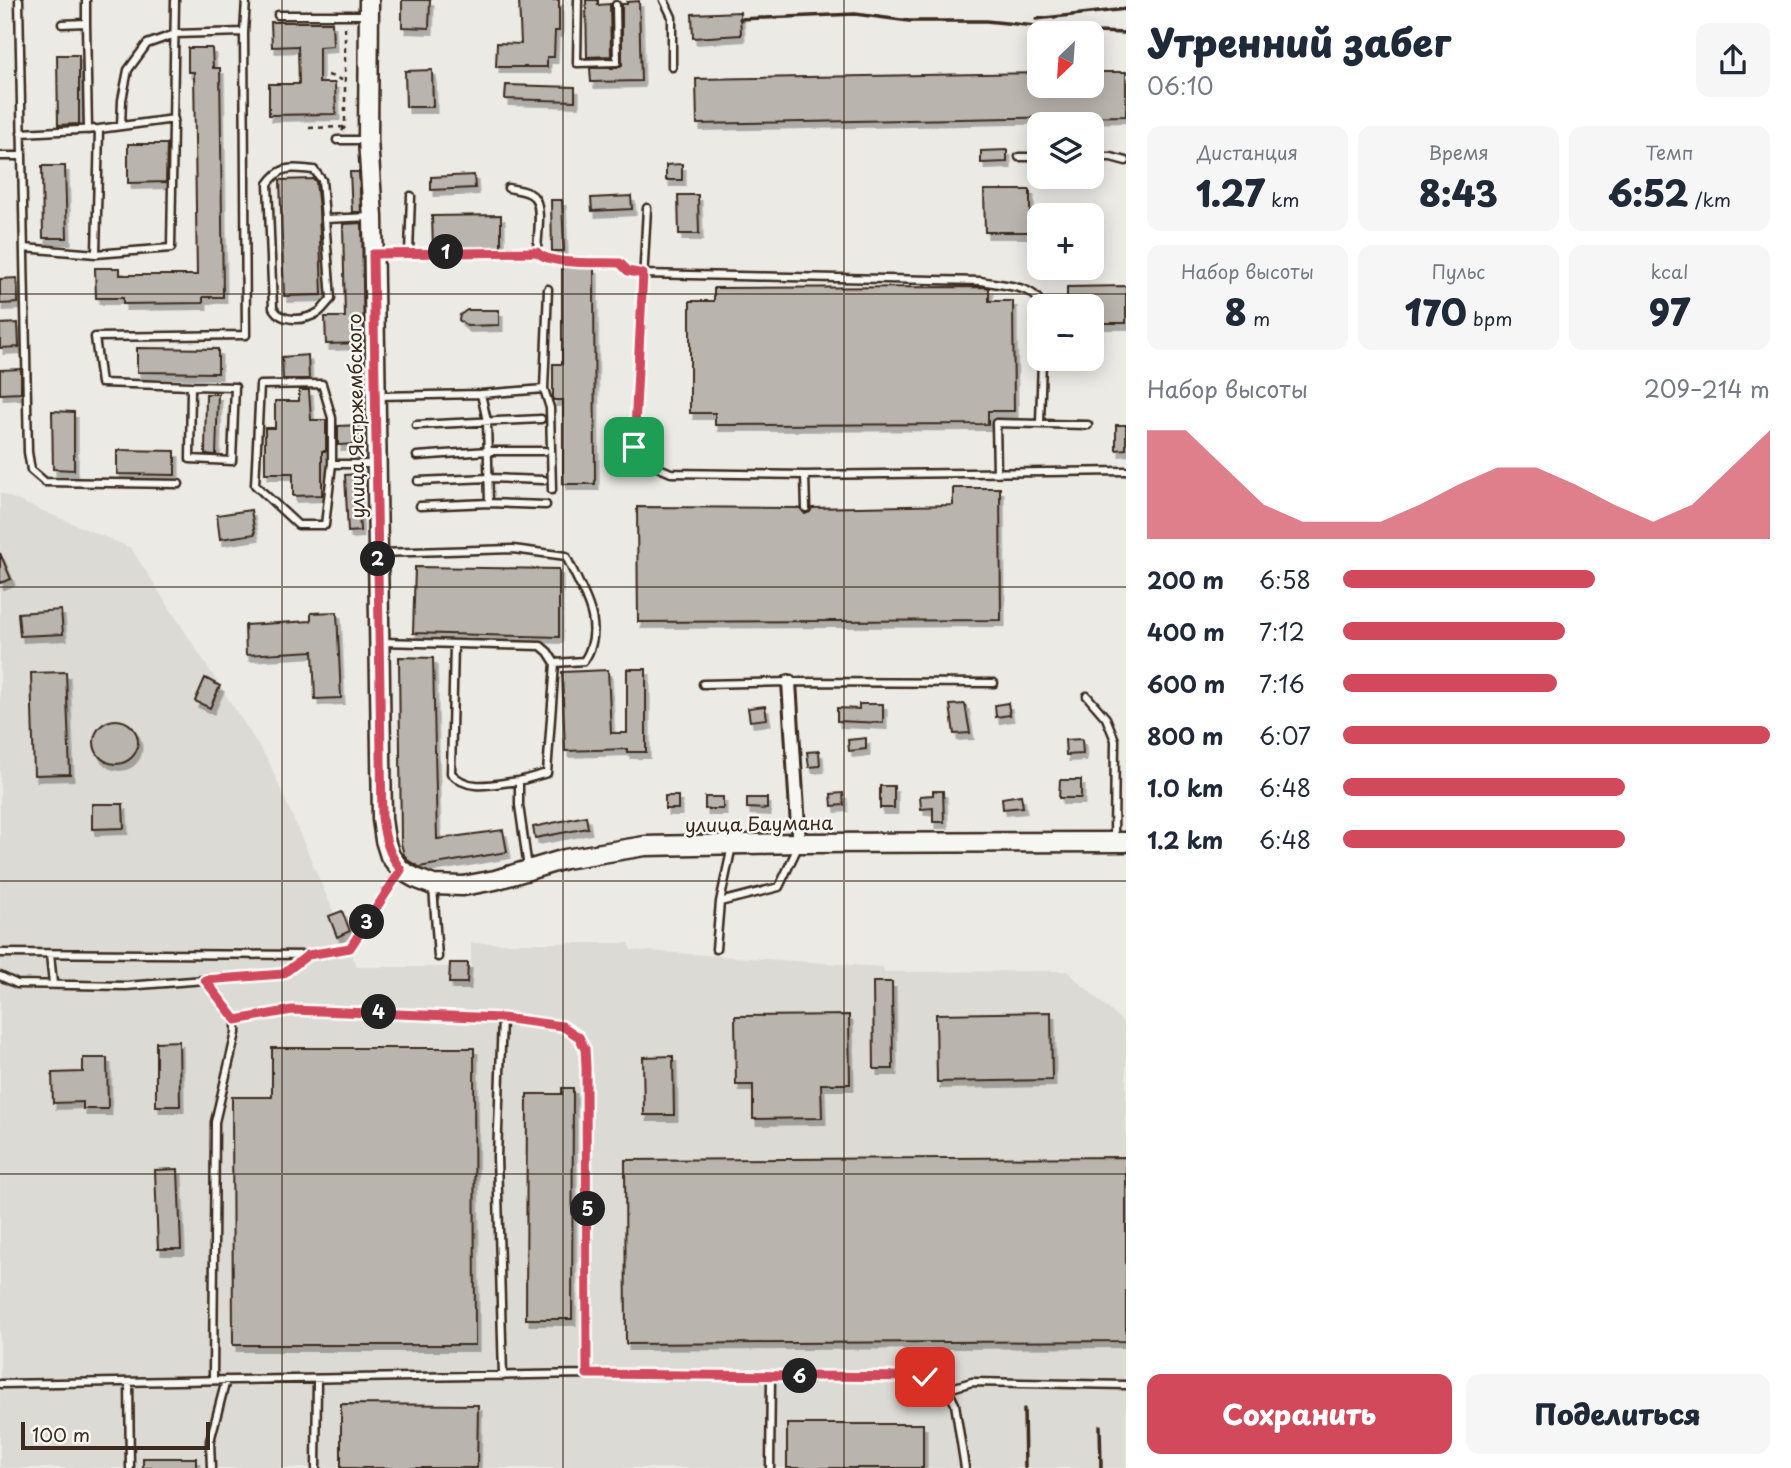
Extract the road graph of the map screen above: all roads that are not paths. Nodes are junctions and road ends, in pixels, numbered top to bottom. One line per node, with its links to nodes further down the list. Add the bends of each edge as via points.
1 (19, 0): 19 (lane)
2 (86, 0): 10 (lane)
3 (175, 0): 13 (lane)
4 (246, 0): 12 (lane)
5 (578, 0): 7 (lane, via 577,63 617,62)
6 (664, 0): 14 (lane, via 672,18)
7 (616, 5)
8 (369, 8): 9 (lane, via 345,15); 20 (main road, улица Ястржембского)
9 (278, 15)
10 (86, 23): 11 (lane); 18 (lane)
11 (62, 24)
12 (244, 32): 13 (lane); 42 (lane, via 246,335 94,337 101,383)
13 (175, 34): 15 (lane); 16 (lane, via 147,44 128,70)
14 (672, 67)
15 (174, 118): 16 (lane); 36 (lane, via 171,248)
16 (121, 126): 17 (lane)
17 (99, 129): 18 (lane); 36 (lane)
18 (88, 130): 19 (lane)
19 (21, 133): 23 (lane)
20 (368, 139): 21 (lane); 31 (main road, улица Ястржембского)
21 (337, 140)
22 (0, 156): 23 (lane)
23 (22, 156): 33 (lane)
24 (1104, 156): 27 (lane)
25 (1019, 157): 26 (lane)
26 (1027, 157)
27 (1126, 160)
28 (508, 188): 34 (lane, via 535,198 539,207)
29 (411, 196): 35 (lane)
30 (647, 208): 38 (lane)
31 (373, 217): 32 (lane); 37 (main road, улица Ястржембского)
32 (325, 219): 32 (lane, via 322,180 314,170 276,172 268,184 273,308 277,315 302,318 320,311 331,299)
33 (24, 248): 36 (lane); 62 (lane, via 31,470 45,482)
34 (537, 252): 35 (lane); 38 (lane, via 554,260 620,263 628,271)
35 (409, 253): 37 (lane)
36 (96, 254)
37 (373, 254): 45 (main road, улица Ястржембского)
38 (643, 274): 40 (lane, via 981,281); 58 (lane, via 634,447 650,464 671,473)
39 (548, 289): 43 (lane)
40 (1033, 294)
41 (1042, 371): 48 (lane)
42 (191, 386): 42 (lane, via 190,459 232,461 235,387)
43 (544, 389): 44 (lane); 63 (lane, via 550,408)
44 (481, 394): 45 (lane); 47 (lane)
45 (376, 397): 55 (main road, улица Ястржембского)
46 (541, 419): 47 (lane)
47 (487, 421): 49 (lane); 51 (lane)
48 (1040, 422): 50 (lane); 57 (lane, via 996,423)
49 (416, 425)
50 (1088, 425)
51 (488, 451): 52 (lane); 53 (lane); 59 (lane)
52 (545, 451)
53 (417, 456)
54 (332, 464): 54 (lane, via 332,418 322,383 260,385 255,485 299,525 325,525); 55 (lane)
55 (377, 464): 68 (main road, улица Ястржембского)
56 (1126, 471): 57 (lane)
57 (997, 472): 58 (lane)
58 (805, 475): 67 (lane)
59 (489, 478): 60 (lane); 61 (lane); 64 (lane)
60 (544, 480)
61 (418, 481)
62 (179, 484)
63 (552, 490)
64 (489, 503): 65 (lane); 66 (lane)
65 (546, 505)
66 (419, 506)
67 (806, 508)
68 (378, 552): 69 (main road, улица Ястржембского); 71 (lane, via 513,548 566,556 595,621 592,648 584,661)
69 (380, 642): 70 (lane); 80 (main road, улица Ястржембского, via 382,818 390,856)
70 (454, 645): 71 (lane, via 541,646); 76 (lane, via 452,774 469,786)
71 (555, 663): 76 (lane, via 547,773)
72 (789, 682): 73 (lane); 74 (lane); 78 (street)
73 (994, 683)
74 (703, 684)
75 (1087, 696): 77 (lane, via 1106,718 1115,740)
76 (519, 781): 81 (lane)
77 (1120, 842): 78 (main road, улица Баумана)
78 (799, 843): 79 (main road, улица Баумана); 83 (lane, via 779,887)
79 (732, 844): 81 (main road, улица Баумана, via 645,846); 83 (lane)
80 (401, 870): 82 (main road, улица Баумана); 87 (lane, via 350,948)
81 (528, 870): 82 (main road, улица Баумана, via 463,886)
82 (433, 885): 88 (lane)
83 (720, 902): 84 (lane)
84 (716, 949)
85 (0, 953): 86 (lane)
86 (50, 954): 87 (lane); 91 (lane)
87 (308, 955): 90 (lane, via 283,974)
88 (438, 957)
89 (0, 976): 91 (lane, via 17,984)
90 (205, 980): 91 (lane, via 126,986); 93 (lane)
91 (53, 984)
92 (502, 1018): 93 (lane, via 292,1010); 94 (lane, via 562,1026 579,1037 585,1049); 95 (lane, via 497,1157)
93 (236, 1020): 98 (lane, via 215,1122)
94 (587, 1374): 95 (lane); 96 (lane)
95 (503, 1376): 97 (lane)
96 (771, 1376): 103 (lane, via 925,1377); 107 (lane)
97 (317, 1379): 99 (lane); 106 (lane)
98 (213, 1380): 99 (lane); 100 (lane)
99 (226, 1380): 105 (lane, via 210,1441)
100 (129, 1382): 101 (lane); 104 (lane)
101 (0, 1384)
102 (1126, 1384): 103 (lane, via 972,1381)
103 (948, 1389): 108 (lane, via 955,1404)
104 (130, 1468)
105 (211, 1468)
106 (316, 1468)
107 (770, 1468)
108 (965, 1468)

